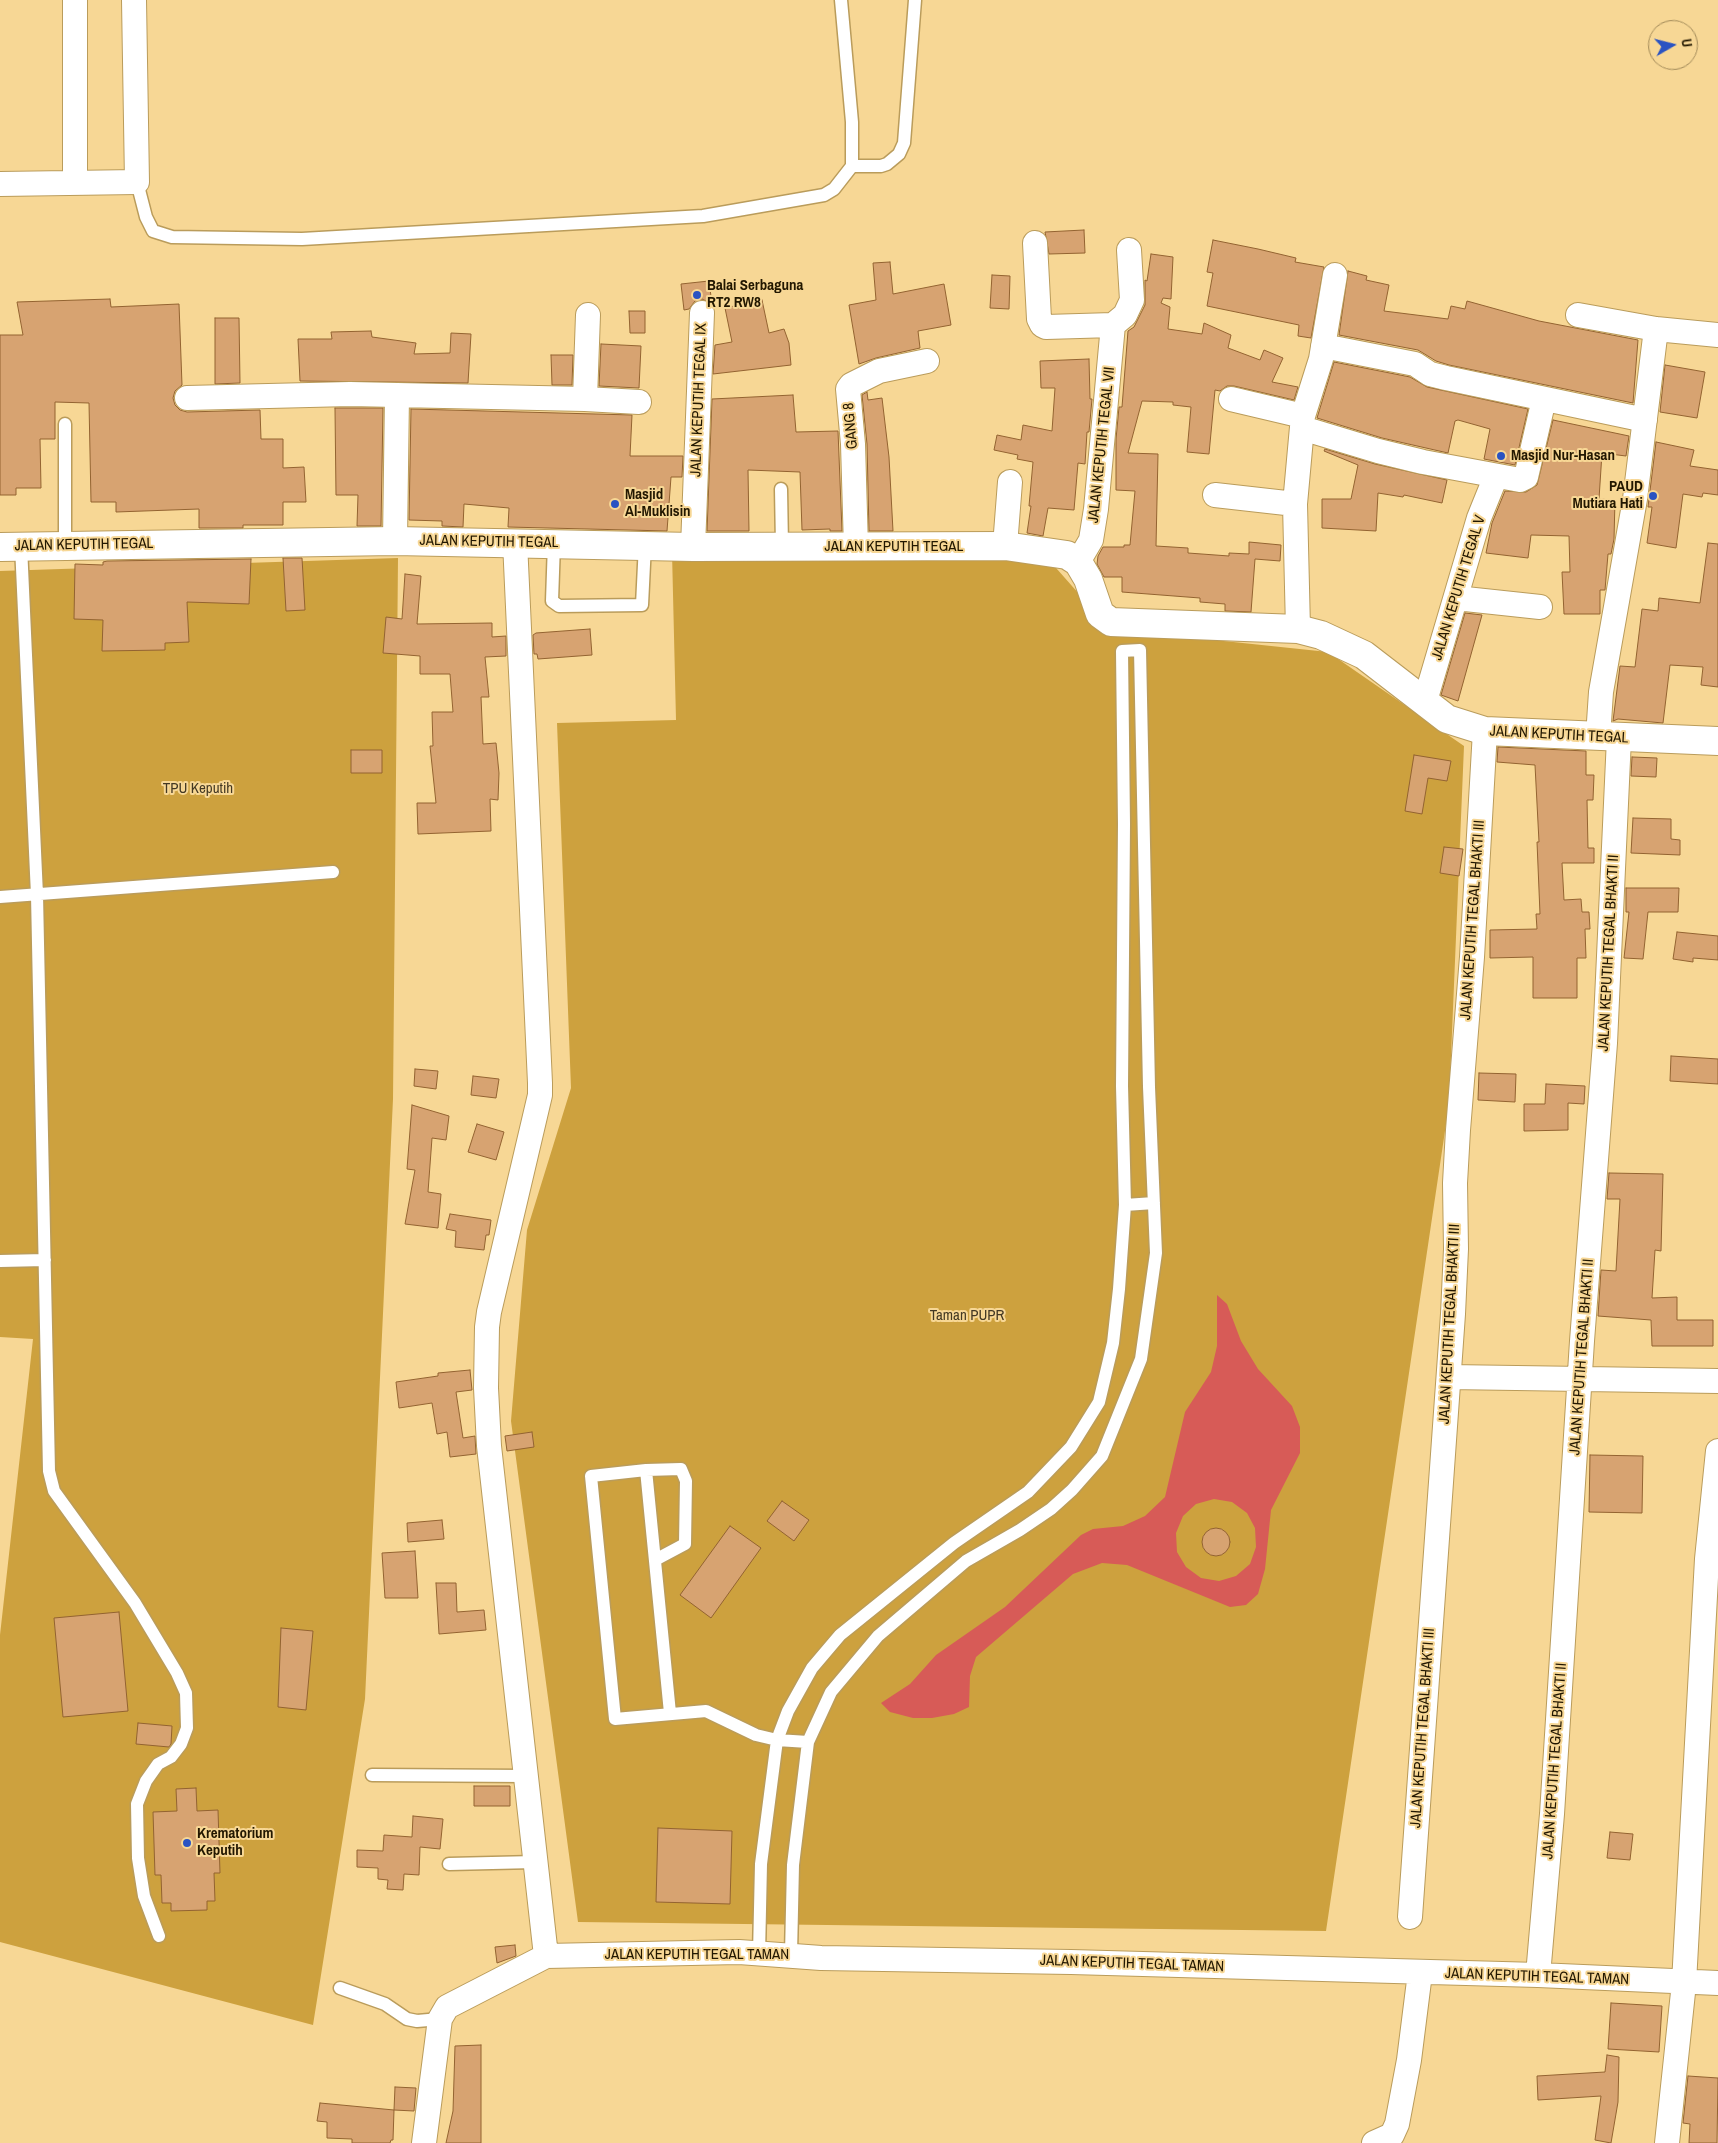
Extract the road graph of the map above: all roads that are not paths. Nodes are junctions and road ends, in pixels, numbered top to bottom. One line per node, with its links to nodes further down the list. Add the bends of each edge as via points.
1 (75, 0): 7 (street)
2 (134, 0): 6 (street)
3 (841, 0): 5 (lane, via 852,122)
4 (915, 0): 5 (lane, via 904,143 900,154 881,166)
5 (852, 166): 6 (lane, via 834,189 824,195 718,215 302,239 172,237 153,231)
6 (137, 182): 7 (street)
7 (75, 183): 8 (street)
8 (0, 184)
9 (1035, 243): 15 (street, via 1039,320 1042,325)
10 (1129, 250): 15 (street, via 1132,300 1130,309)
11 (1335, 274): 18 (street)
12 (702, 313): 42 (street, JALAN KEPUTIH TEGAL IX)
13 (1578, 314): 16 (street)
14 (588, 315): 22 (street)
15 (1113, 325): 44 (street, JALAN KEPUTIH TEGAL VII, via 1092,540)
16 (1656, 329): 17 (street); 26 (street, JALAN KEPUTIH TEGAL BHAKTI II)
17 (1718, 335)
18 (1323, 346): 24 (street, via 1415,364 1438,376); 28 (street)
19 (927, 361): 43 (street, GANG 8, via 879,371 848,389)
20 (397, 395): 21 (street); 22 (street); 34 (street)
21 (187, 398)
22 (585, 399): 25 (street)
23 (1231, 399): 28 (street)
24 (1544, 399): 26 (street); 29 (street, via 1526,477 1520,480)
25 (639, 402)
26 (1645, 420): 50 (street, JALAN KEPUTIH TEGAL BHAKTI II, via 1635,498 1601,692)
27 (65, 424): 38 (lane)
28 (1302, 431): 29 (street, via 1378,452); 33 (street)
29 (1496, 476): 45 (street, JALAN KEPUTIH TEGAL V, via 1479,518)
30 (1010, 482): 41 (street)
31 (781, 489): 40 (lane)
32 (1214, 494): 33 (street)
33 (1295, 504): 47 (street)
34 (395, 541): 35 (main road, JALAN KEPUTIH TEGAL); 38 (main road, JALAN KEPUTIH TEGAL)
35 (515, 542): 36 (main road, JALAN KEPUTIH TEGAL); 73 (street, via 540,1095 489,1312 486,1388 489,1446)
36 (554, 543): 37 (main road, JALAN KEPUTIH TEGAL); 37 (lane, via 552,601 559,606 642,605)
37 (645, 544): 42 (main road, JALAN KEPUTIH TEGAL)
38 (65, 545): 39 (main road, JALAN KEPUTIH TEGAL)
39 (11, 546): 55 (lane)
40 (782, 546): 42 (main road, JALAN KEPUTIH TEGAL); 43 (main road, JALAN KEPUTIH TEGAL)
41 (1005, 546): 43 (main road, JALAN KEPUTIH TEGAL); 44 (main road, JALAN KEPUTIH TEGAL, via 1067,555)
42 (693, 547)
43 (856, 548)
44 (1078, 562): 47 (main road, JALAN KEPUTIH TEGAL, via 1088,579 1100,614 1111,622)
45 (1456, 598): 46 (street); 48 (street, JALAN KEPUTIH TEGAL V)
46 (1540, 607)
47 (1298, 629): 48 (main road, JALAN KEPUTIH TEGAL, via 1321,635 1364,655)
48 (1425, 701): 49 (main road, JALAN KEPUTIH TEGAL, via 1447,719)
49 (1485, 731): 50 (main road, JALAN KEPUTIH TEGAL); 61 (street, JALAN KEPUTIH TEGAL BHAKTI III, via 1458,1138 1456,1249)
50 (1608, 737): 51 (main road, JALAN KEPUTIH TEGAL); 62 (street, JALAN KEPUTIH TEGAL BHAKTI II, via 1605,1043)
51 (1718, 741)
52 (1144, 820): 53 (lane); 53 (lane, via 1140,650 1122,651); 57 (lane, via 1148,1077)
53 (1124, 824): 58 (lane, via 1122,1086)
54 (333, 872): 55 (lane)
55 (37, 895): 56 (lane); 59 (lane)
56 (0, 897)
57 (1154, 1203): 58 (lane); 68 (lane, via 1156,1254 1141,1360 1102,1456 1051,1509)
58 (1125, 1205): 66 (lane, via 1113,1343 1099,1402 1071,1447 1028,1492)
59 (45, 1260): 60 (lane); 77 (lane, via 49,1471 54,1491 135,1603 177,1672 186,1693 188,1728 181,1744 170,1757 158,1764 146,1781 137,1804 138,1858 144,1896)
60 (0, 1261)
61 (1448, 1377): 62 (street); 76 (street, JALAN KEPUTIH TEGAL BHAKTI III)
62 (1580, 1378): 63 (street); 82 (street, JALAN KEPUTIH TEGAL BHAKTI II, via 1553,1804)
63 (1718, 1381)
64 (1718, 1451): 83 (street, via 1707,1568)
65 (646, 1470): 67 (lane); 67 (lane, via 681,1469 686,1481 685,1544); 69 (lane, via 590,1476 615,1719)
66 (954, 1543): 68 (lane); 70 (lane, via 840,1635 812,1668 788,1711)
67 (655, 1560): 69 (lane)
68 (966, 1561): 71 (lane, via 878,1636 831,1692)
69 (670, 1714): 70 (lane, via 706,1711 756,1735)
70 (777, 1740): 71 (lane); 78 (lane, via 761,1864)
71 (808, 1742): 79 (lane, via 793,1865)
72 (372, 1775): 73 (lane)
73 (525, 1776): 74 (street)
74 (535, 1862): 75 (lane); 80 (street)
75 (449, 1864)
76 (1410, 1917)
77 (159, 1936)
78 (759, 1954): 79 (street, JALAN KEPUTIH TEGAL TAMAN); 80 (street, JALAN KEPUTIH TEGAL TAMAN)
79 (791, 1954): 81 (street, JALAN KEPUTIH TEGAL TAMAN, via 822,1958)
80 (546, 1956): 86 (street, via 456,2001 447,2007)
81 (1420, 1973): 82 (street, JALAN KEPUTIH TEGAL TAMAN); 88 (street, via 1410,2060 1397,2124 1392,2135)
82 (1538, 1975): 83 (street, JALAN KEPUTIH TEGAL TAMAN)
83 (1684, 1983): 84 (street, JALAN KEPUTIH TEGAL TAMAN); 89 (street)
84 (1718, 1983)
85 (340, 1988): 86 (lane, via 385,2004 407,2019)
86 (440, 2019): 87 (street)
87 (424, 2143)
88 (1374, 2143)
89 (1667, 2143)

